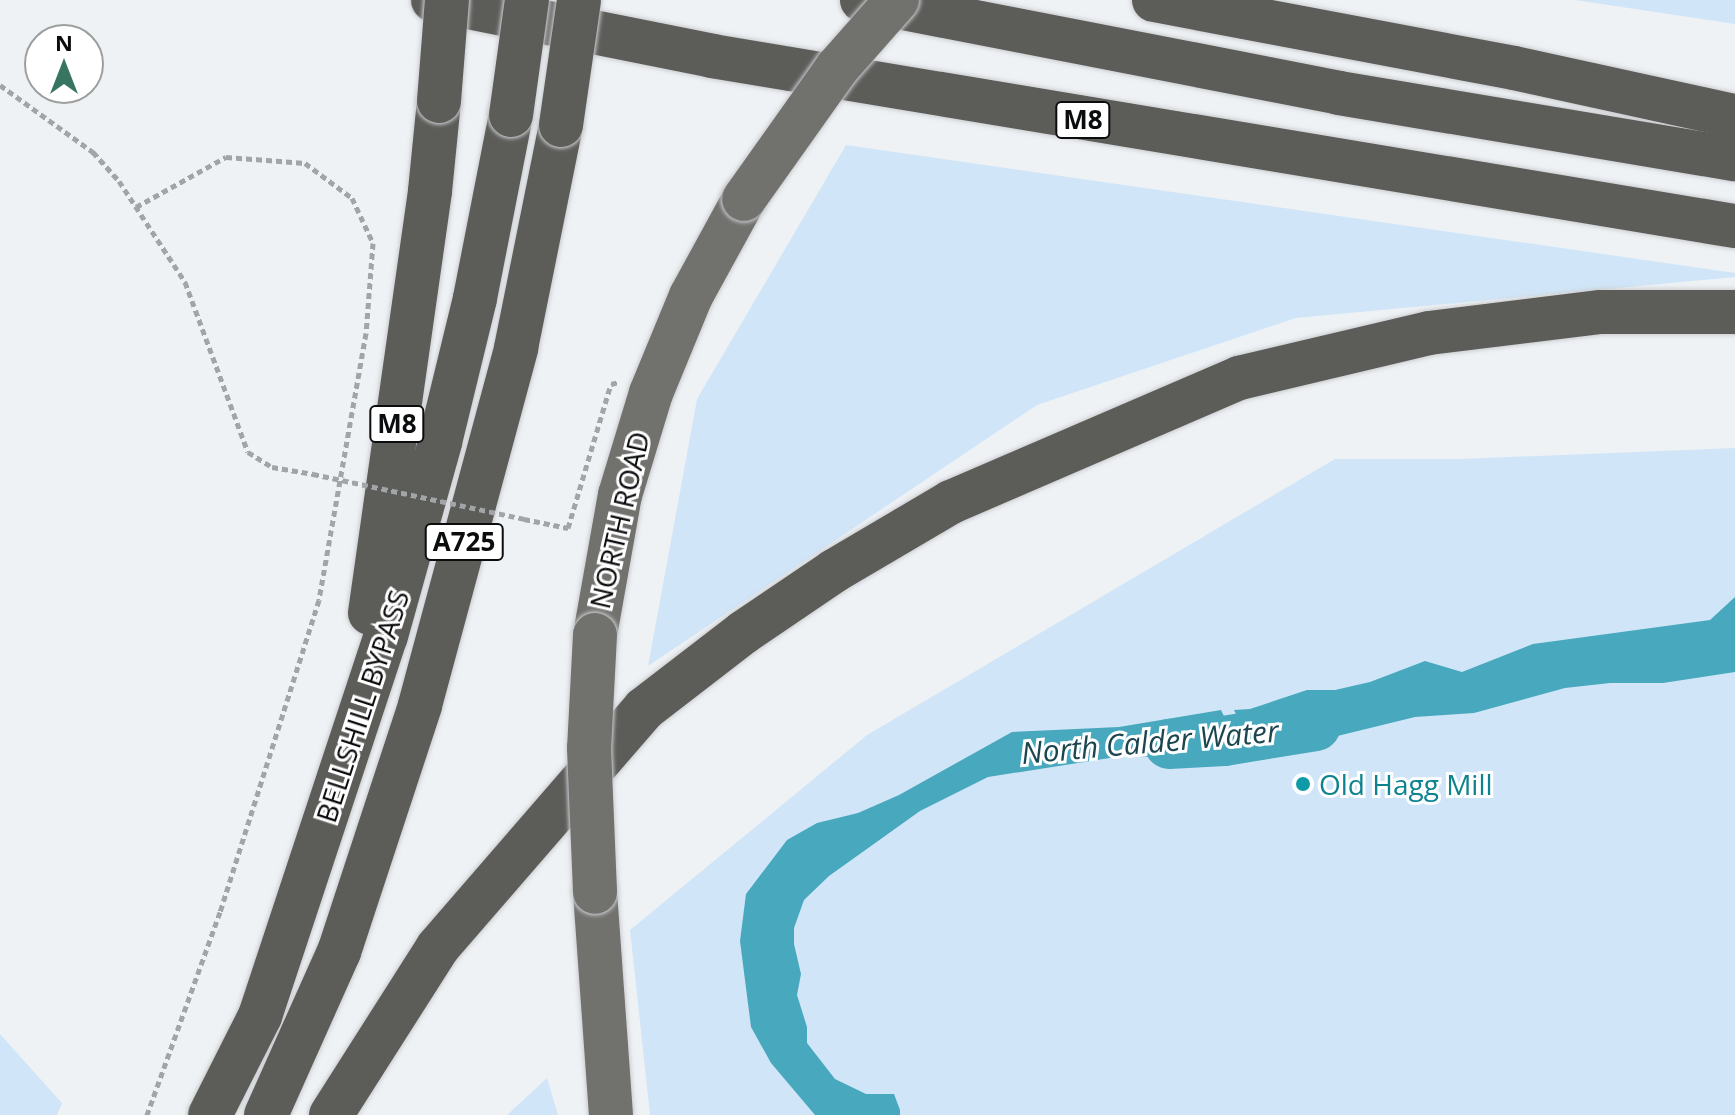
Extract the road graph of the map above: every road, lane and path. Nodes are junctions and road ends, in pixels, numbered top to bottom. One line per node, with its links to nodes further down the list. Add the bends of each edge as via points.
1 (433, 0): 12 (highway, M8, via 727,59)
2 (447, 0): 15 (highway, M8, bridge, via 430,191)
3 (527, 0): 15 (highway, BELLSHILL BYPASS / A725, bridge, via 511,115 475,298 413,544)
4 (579, 0): 18 (highway, BELLSHILL BYPASS / A725, bridge, via 561,125 516,348 420,705 339,952)
5 (862, 0): 10 (highway, via 1339,93)
6 (897, 0): 20 (main road, NORTH ROAD, bridge, via 837,68 744,199 691,296 651,393 620,495 595,635 589,748)
7 (1154, 0): 9 (highway)
8 (0, 85): 11 (path, via 93,152)
9 (1735, 116)
10 (1735, 159)
11 (136, 207): 14 (path, bridge, via 185,282 248,452 272,467 568,528 611,384); 16 (path, via 226,157 305,163 352,198 373,243 366,333 319,600 220,912)
12 (1735, 226)
13 (1735, 312): 19 (highway, via 1601,312 1429,333 1254,374 951,502 834,571 644,709 438,947)
14 (628, 380)
15 (351, 746): 17 (highway, BELLSHILL BYPASS / A725, via 260,1016)
16 (147, 1115)
17 (210, 1115)
18 (266, 1115)
19 (331, 1115)
20 (611, 1115)

